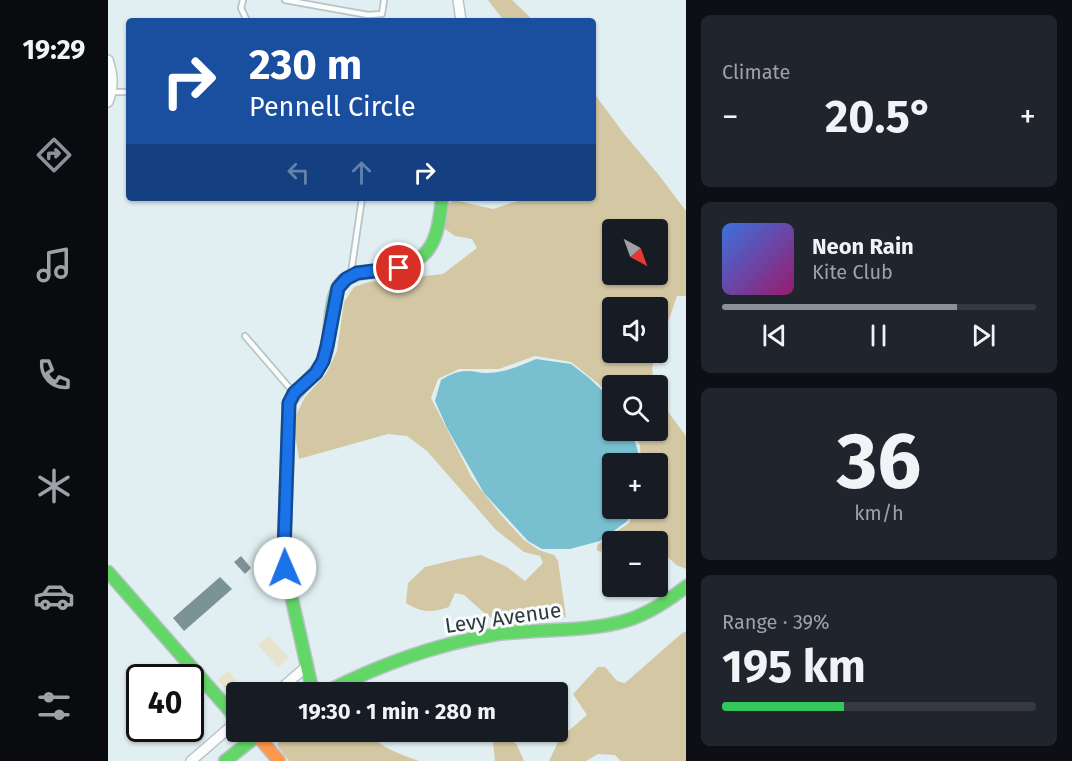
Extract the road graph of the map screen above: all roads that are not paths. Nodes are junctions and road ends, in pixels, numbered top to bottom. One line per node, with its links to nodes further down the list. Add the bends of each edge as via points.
1 (243, 0): 6 (lane)
2 (285, 0): 5 (lane)
3 (384, 0): 5 (lane)
4 (458, 0): 8 (street)
5 (382, 14): 7 (lane)
6 (246, 18)
7 (381, 18)
8 (460, 18)
9 (108, 60): 10 (street)
10 (111, 92): 11 (lane); 12 (street)
11 (126, 92)
12 (108, 102)
13 (362, 201): 15 (lane)
14 (442, 201): 15 (street, via 437,233 424,255 408,266)
15 (351, 275): 17 (street, via 338,288 323,361)
16 (245, 336): 17 (lane)
17 (294, 393): 20 (street, via 288,408 285,560)
18 (108, 572): 24 (street)
19 (686, 587): 23 (street, Levy Avenue, via 660,605 627,620 592,627 508,633 450,644)
20 (307, 666): 21 (street); 22 (street)
21 (289, 682)
22 (311, 682)
23 (348, 682)
24 (226, 706)
25 (226, 731): 28 (street)
26 (249, 742): 29 (street)
27 (265, 742): 30 (street)
28 (191, 761)
29 (225, 761)
30 (279, 761)

